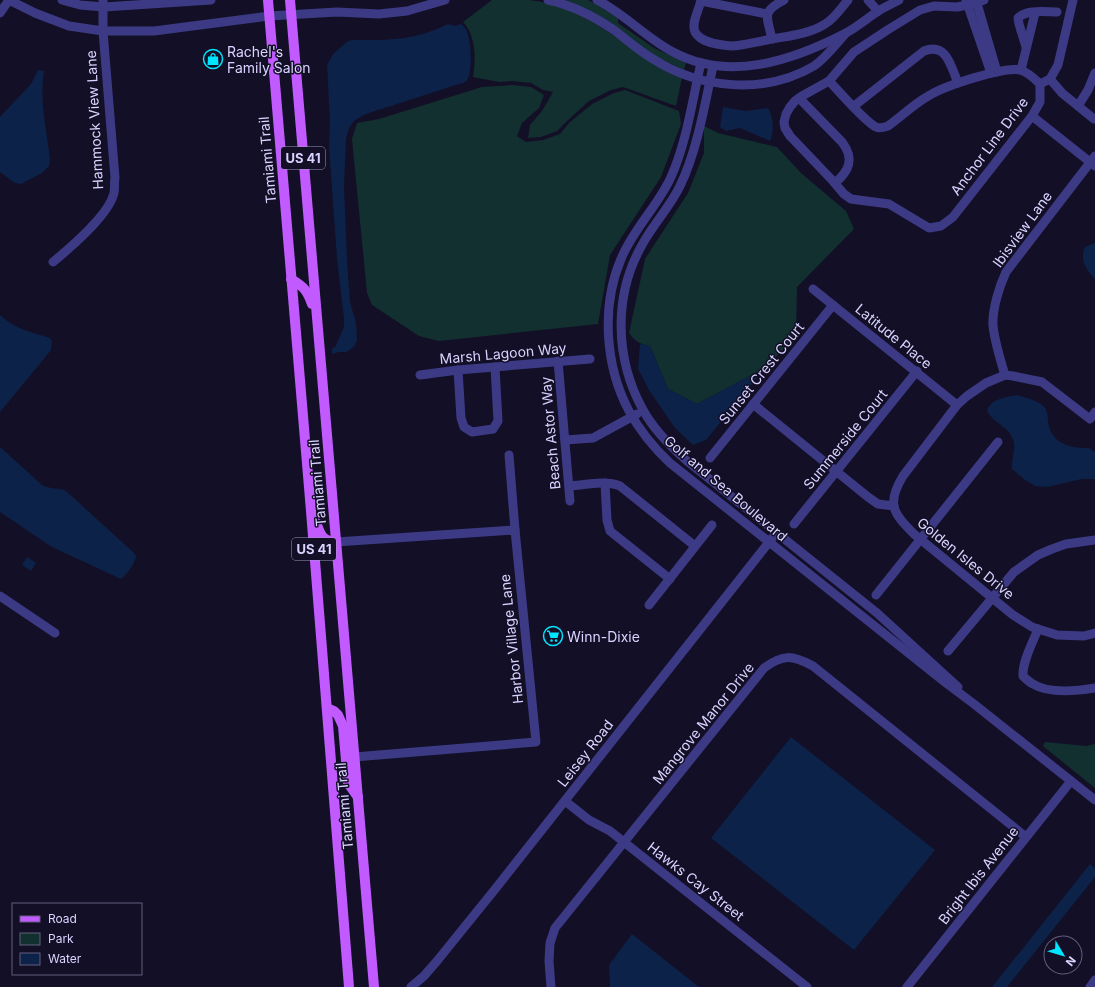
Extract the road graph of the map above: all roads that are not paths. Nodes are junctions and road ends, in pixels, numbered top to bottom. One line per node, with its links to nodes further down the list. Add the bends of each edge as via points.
1 (9, 0): 19 (street); 24 (street, via 69,26)
2 (62, 0): 16 (street, via 80,5)
3 (211, 0): 16 (street)
4 (268, 0): 23 (main road, Tamiami Trail / US 41)
5 (290, 0): 22 (main road, Tamiami Trail / US 41)
6 (445, 0): 22 (street, via 407,12)
7 (548, 0): 33 (street, via 563,3 590,16 652,59)
8 (597, 0): 28 (street, via 664,47)
9 (701, 0): 21 (street); 26 (street, via 693,26 700,38 732,46)
10 (784, 0): 21 (street, via 769,9)
11 (848, 0): 26 (street, via 833,19 824,25)
12 (868, 0): 17 (street)
13 (899, 0): 17 (street)
14 (1073, 0): 34 (street, via 1058,65)
15 (974, 2): 31 (street); 35 (street, Anchor Line Drive, via 957,7 934,6 920,10 854,52)
16 (103, 3): 24 (street, Hammock View Lane)
17 (878, 11): 25 (street)
18 (1057, 12): 20 (street)
19 (0, 13)
20 (1035, 13): 27 (street); 27 (street, via 1024,14 1018,18)
21 (767, 14): 26 (street)
22 (291, 15): 23 (street); 50 (main road, Tamiami Trail / US 41)
23 (269, 16): 24 (street, via 154,31); 47 (main road, Tamiami Trail / US 41)
24 (103, 31): 46 (street, Hammock View Lane, via 115,178 114,194 108,207 78,241)
25 (846, 34): 29 (street, via 794,57 760,65); 36 (street, via 815,65 794,76 760,84 733,85)
26 (772, 39)
27 (1026, 47): 30 (street)
28 (701, 63): 29 (street); 33 (street, Golf and Sea Boulevard)
29 (713, 66): 36 (street, Golf and Sea Boulevard)
30 (1021, 70): 31 (street); 38 (street, Anchor Line Drive)
31 (994, 73): 37 (street)
32 (1095, 73): 41 (street)
33 (698, 79): 36 (street); 62 (street, Golf and Sea Boulevard, via 678,159 661,196 630,240 613,279 608,336 611,360 617,384)
34 (1050, 79): 38 (street); 41 (street)
35 (829, 81): 39 (street, Anchor Line Drive); 40 (street)
36 (710, 82): 60 (street, Golf and Sea Boulevard, via 689,165 671,202 642,245 625,286 621,339 630,381)
37 (958, 83): 40 (street, via 931,94 883,128 869,122); 40 (street, via 946,55 942,51 930,49)
38 (1040, 84): 42 (street, Anchor Line Drive, via 1040,102)
39 (799, 98): 45 (street, via 847,149 850,162 848,168); 45 (street, Anchor Line Drive, via 786,114 784,128)
40 (854, 106)
41 (1078, 106): 43 (street)
42 (1032, 116): 44 (street); 45 (street, Anchor Line Drive, via 953,217 941,226 929,228 889,204 851,199)
43 (1094, 119)
44 (1093, 161): 57 (street, Ibisview Lane, via 1006,272 998,290 993,325)
45 (835, 183)
46 (53, 262)
47 (291, 280): 50 (main road, via 308,292); 72 (main road, Tamiami Trail / US 41)
48 (813, 289): 49 (street, Latitude Place)
49 (833, 305): 55 (street, Latitude Place); 58 (street, Sunset Crest Court)
50 (317, 315): 79 (main road, Tamiami Trail / US 41)
51 (590, 359): 52 (street, Marsh Lagoon Way)
52 (558, 361): 53 (street, Marsh Lagoon Way); 63 (street, Beach Astor Way)
53 (495, 367): 54 (street, Marsh Lagoon Way); 54 (street, via 498,421 493,429 472,432 464,427 461,418)
54 (458, 370): 56 (street, Marsh Lagoon Way)
55 (917, 371): 59 (street, Latitude Place); 67 (street, Summerside Court)
56 (420, 375)
57 (1005, 375): 59 (street, via 986,383); 61 (street, via 1042,382 1090,418)
58 (753, 404): 66 (street, Sunset Crest Court); 67 (street)
59 (957, 405): 71 (street, via 903,476 895,489)
60 (643, 411): 62 (street); 76 (street, Golf and Sea Boulevard, via 677,452)
61 (1095, 412)
62 (632, 417): 63 (street, via 593,438); 80 (street, Golf and Sea Boulevard, via 655,448 670,463)
63 (565, 440): 69 (street, Beach Astor Way)
64 (998, 442): 77 (street)
65 (509, 455): 75 (street)
66 (710, 458)
67 (836, 472): 71 (street, via 878,504); 73 (street, Summerside Court)
68 (605, 483): 69 (street); 81 (street, via 620,486); 82 (street, via 610,531)
69 (569, 486): 70 (street, Beach Astor Way)
70 (570, 501)
71 (894, 506): 77 (street, Golden Isles Drive, via 902,523)
72 (311, 511): 79 (main road, via 322,536 327,541); 93 (main road, Tamiami Trail / US 41)
73 (794, 524)
74 (712, 525): 81 (street)
75 (515, 530): 79 (street); 94 (street, Harbor Village Lane, via 536,742)
76 (777, 533): 80 (street, Leisey Road); 92 (street, Golf and Sea Boulevard, via 901,634 950,678)
77 (920, 540): 83 (street); 85 (street, Golden Isles Drive)
78 (1095, 540): 85 (street, via 1066,544 1038,555 1014,572)
79 (336, 542): 94 (main road, Tamiami Trail / US 41)
80 (770, 542): 92 (street, Golf and Sea Boulevard); 98 (street, Leisey Road)
81 (695, 546): 82 (street)
82 (670, 579): 86 (street)
83 (876, 595)
84 (0, 596): 88 (street)
85 (991, 598): 87 (street, Golden Isles Drive, via 1013,615); 90 (street)
86 (649, 605)
87 (1038, 629): 89 (street, Golden Isles Drive, via 1056,635 1084,636); 91 (street, via 1027,655 1023,676 1034,685 1060,691)
88 (55, 633)
89 (1095, 633)
90 (948, 651)
91 (1095, 688)
92 (974, 704): 95 (street, Golf and Sea Boulevard)
93 (327, 708): 96 (main road, via 334,711 343,726 348,782); 102 (main road, Tamiami Trail / US 41)
94 (354, 757): 96 (main road, Tamiami Trail / US 41)
95 (1071, 781): 97 (street, Golf and Sea Boulevard); 99 (street, Bright Ibis Avenue)
96 (358, 796): 103 (main road, Tamiami Trail / US 41)
97 (1095, 800)
98 (565, 801): 100 (street, Hawks Cay Street); 104 (street, Leisey Road, via 437,961)
99 (1026, 837): 100 (street, Mangrove Manor Drive, via 813,666 799,658 786,656 764,668); 107 (street, Bright Ibis Avenue)
100 (625, 843): 105 (street, Mangrove Manor Drive, via 555,928 550,942); 106 (street, Hawks Cay Street)
101 (1095, 980): 108 (street)
102 (349, 987)
103 (374, 987)
104 (411, 987)
105 (552, 987)
106 (807, 987)
107 (907, 987)
108 (1090, 987)

